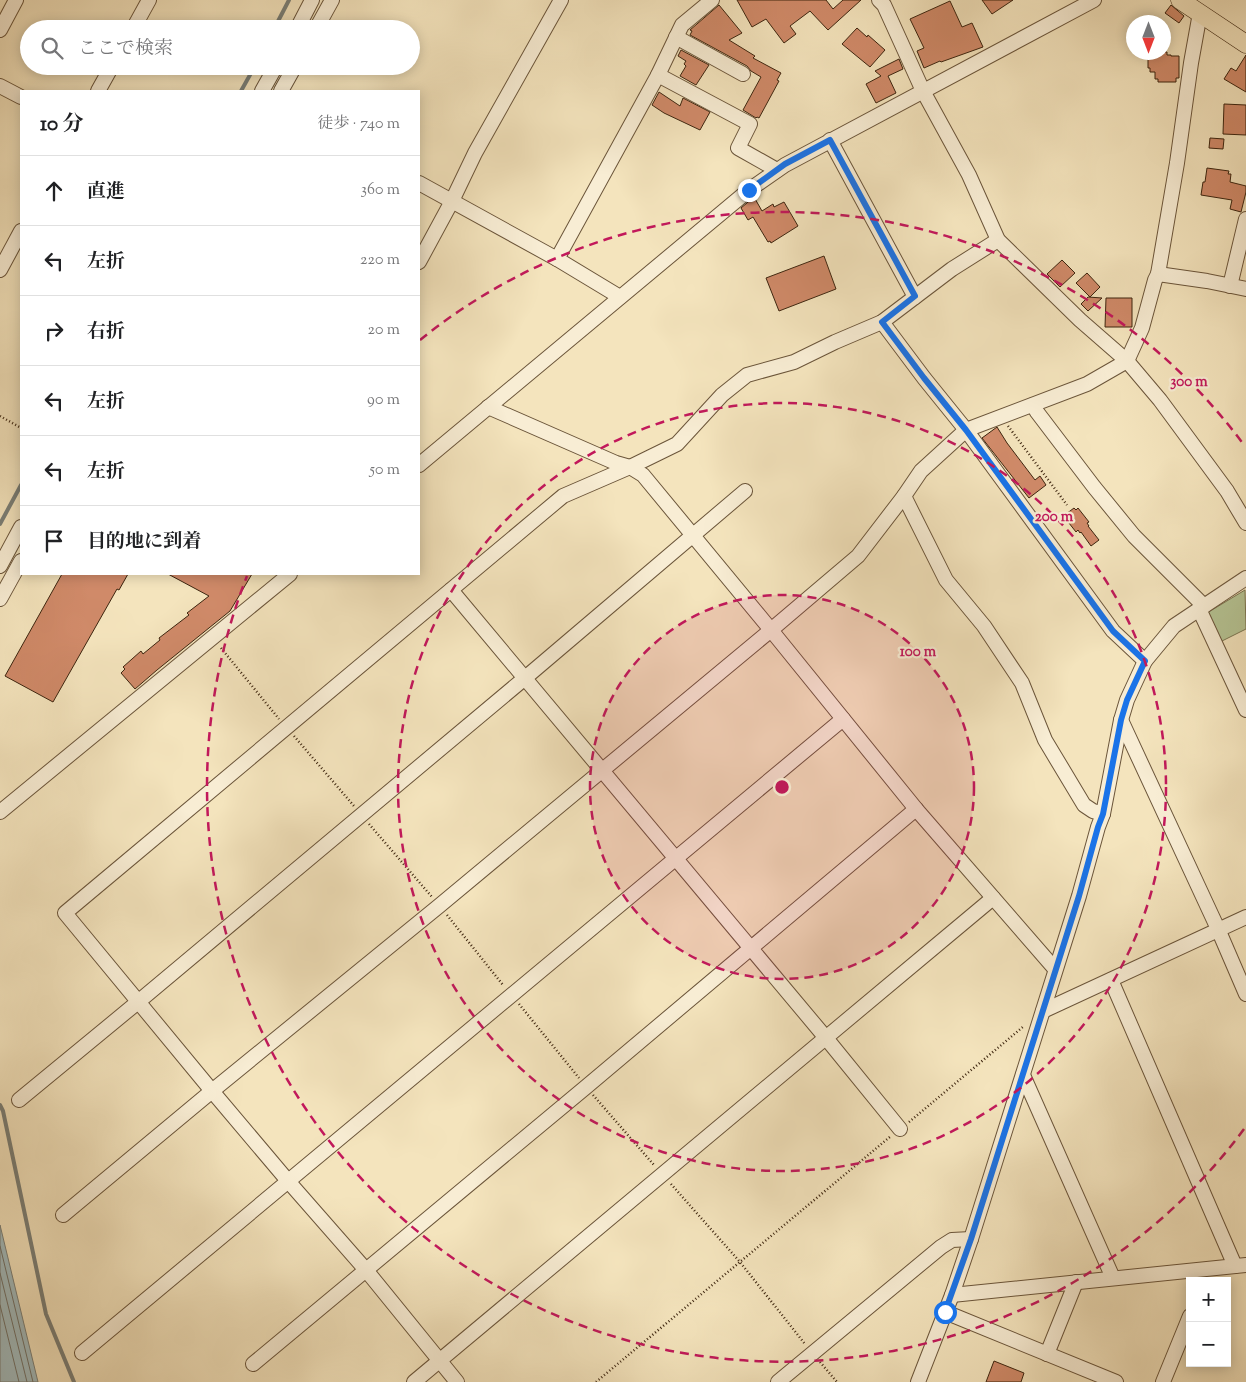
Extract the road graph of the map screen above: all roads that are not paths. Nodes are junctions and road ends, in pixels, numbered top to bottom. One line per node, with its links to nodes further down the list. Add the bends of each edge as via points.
1 (16, 0): 14 (street)
2 (149, 0): 11 (street)
3 (312, 0): 12 (street)
4 (332, 0): 13 (street)
5 (561, 0): 31 (street, via 474,153)
6 (712, 0): 15 (street, via 682,25)
7 (1094, 0): 26 (street)
8 (1180, 0): 10 (main road)
9 (884, 2): 26 (street)
10 (1200, 13): 16 (main road); 38 (street)
11 (138, 20)
12 (302, 20)
13 (321, 20)
14 (0, 30)
15 (676, 37): 17 (street); 21 (street)
16 (1246, 44)
17 (744, 74)
18 (107, 75): 23 (street)
19 (271, 75): 24 (street)
20 (290, 75): 25 (street)
21 (658, 75): 29 (street, via 750,124 738,148); 35 (street)
22 (0, 86): 27 (street)
23 (99, 90)
24 (263, 90)
25 (282, 90)
26 (923, 91): 28 (street); 34 (street, via 969,175)
27 (20, 97)
28 (830, 140): 29 (street); 41 (street)
29 (777, 170): 42 (street)
30 (420, 184): 31 (street)
31 (452, 201): 35 (street); 36 (street)
32 (1246, 219): 39 (street)
33 (20, 233): 37 (street)
34 (998, 240): 41 (street); 44 (street)
35 (557, 259): 42 (street)
36 (420, 260)
37 (0, 270)
38 (1158, 274): 39 (street); 44 (street, via 1142,328)
39 (1230, 286): 40 (street)
40 (1246, 289)
41 (915, 296): 43 (street)
42 (620, 297): 46 (street)
43 (882, 322): 47 (street); 49 (street, via 794,362 747,376 722,395 677,444)
44 (1127, 361): 45 (street, via 1087,384); 52 (street, via 1160,400)
45 (1034, 405): 47 (street); 61 (street, via 1134,536)
46 (488, 407): 48 (street); 49 (street)
47 (966, 430): 51 (street, via 921,471); 63 (street, via 1113,631)
48 (420, 464)
49 (630, 467): 54 (street, via 643,475); 59 (street, via 563,496)
50 (745, 491): 54 (street)
51 (904, 496): 62 (street, via 858,556); 71 (street, via 946,580 984,626 1022,683 1045,740 1084,804)
52 (1246, 523)
53 (20, 529): 56 (street)
54 (694, 536): 62 (street); 64 (street)
55 (20, 563): 60 (street)
56 (0, 566)
57 (289, 575): 70 (street)
58 (1246, 578): 61 (street)
59 (451, 590): 64 (street); 80 (street, via 65,913)
60 (0, 599)
61 (1202, 608): 63 (street, via 1174,626); 65 (street)
62 (771, 630): 66 (street); 68 (street)
63 (1145, 661): 67 (street)
64 (525, 678): 68 (street); 80 (street)
65 (1246, 710)
66 (843, 719): 69 (street); 72 (street)
67 (1121, 720): 71 (street); 75 (street)
68 (603, 770): 72 (street); 84 (street)
69 (916, 809): 73 (street); 76 (street)
70 (0, 812)
71 (1103, 814): 77 (street)
72 (676, 858): 76 (street); 87 (street)
73 (993, 898): 77 (street); 82 (street)
74 (1246, 917): 75 (street)
75 (1218, 929): 78 (street); 79 (street)
76 (750, 949): 82 (street); 91 (street)
77 (1055, 969): 81 (street)
78 (1110, 980): 81 (street); 90 (street)
79 (1246, 994)
80 (138, 1002): 84 (street); 85 (street)
81 (1042, 1011): 83 (street)
82 (826, 1038): 86 (street); 100 (street)
83 (1022, 1076): 89 (street); 93 (street)
84 (212, 1091): 87 (street); 88 (street)
85 (19, 1100)
86 (900, 1129)
87 (288, 1181): 91 (street); 98 (street)
88 (62, 1215)
89 (971, 1239): 95 (street); 104 (street, via 952,1240 941,1247)
90 (1240, 1265): 92 (street)
91 (366, 1270): 100 (street); 101 (street)
92 (1206, 1275): 93 (street)
93 (1113, 1278): 94 (street)
94 (1076, 1282): 95 (street); 99 (street)
95 (952, 1295): 96 (street)
96 (945, 1312): 99 (street); 105 (street)
97 (1188, 1322): 107 (street)
98 (82, 1353)
99 (1047, 1354): 106 (street)
100 (440, 1360): 102 (street); 103 (street)
101 (253, 1364)
102 (414, 1382)
103 (457, 1382)
104 (778, 1382)
105 (918, 1382)
106 (1116, 1382)
107 (1163, 1382)

